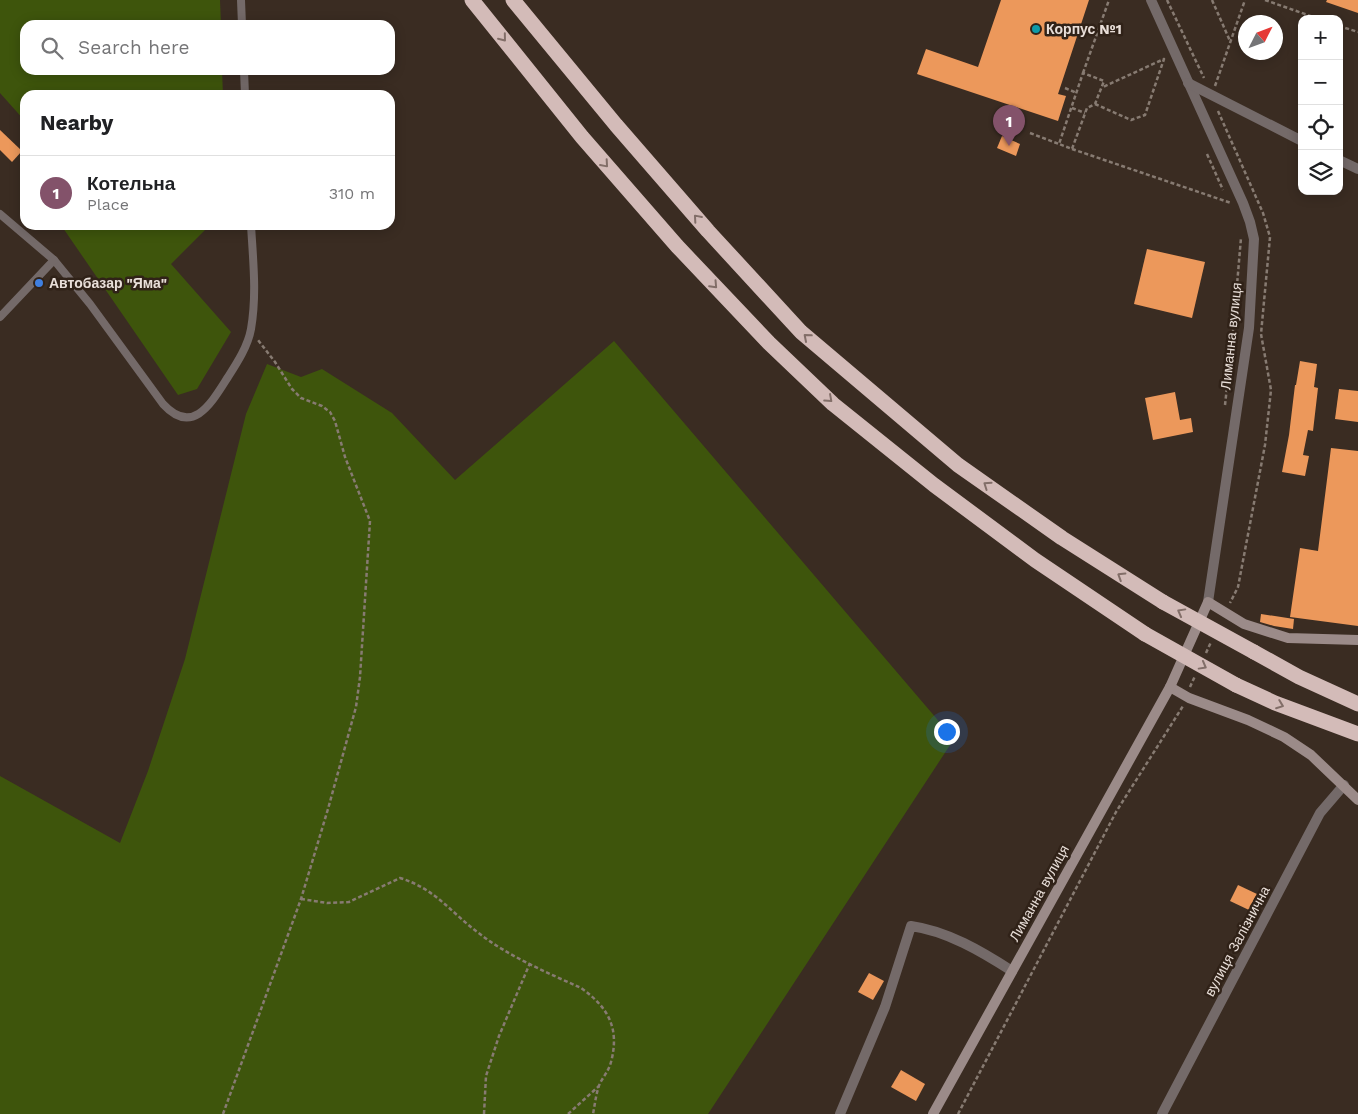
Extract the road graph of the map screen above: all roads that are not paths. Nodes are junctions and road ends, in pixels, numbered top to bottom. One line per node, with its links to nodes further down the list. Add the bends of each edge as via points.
1 (241, 0): 5 (lane)
2 (472, 0): 20 (highway, one-way to 20, bridge, via 582,137 677,246 776,350 833,404 1035,560 1145,634 1236,685)
3 (513, 0): 19 (highway, one-way to 3, bridge, via 1299,676 1163,602 1062,538 958,465 801,332 622,132)
4 (1151, 0): 7 (street, Лиманна вулиця)
5 (242, 20)
6 (244, 75): 8 (lane)
7 (1188, 83): 9 (street); 16 (street, Лиманна вулиця, via 1243,203 1254,239 1248,328)
8 (245, 90)
9 (1298, 139)
10 (1343, 162): 11 (street)
11 (1358, 169)
12 (0, 214): 14 (lane)
13 (251, 230): 14 (lane, via 255,296 251,331 238,361 210,404 203,412 187,418 178,417 163,404)
14 (54, 260): 15 (lane)
15 (0, 317)
16 (1208, 602): 17 (main road, via 1244,624 1288,638); 18 (main road, Лиманна вулиця)
17 (1358, 640)
18 (1170, 687): 21 (main road, via 1188,698 1284,737 1311,755); 23 (main road, Лиманна вулиця)
19 (1358, 704)
20 (1357, 734)
21 (1344, 785): 22 (main road); 26 (street, вулиця Залізнична, via 1320,813)
22 (1358, 800)
23 (1012, 970): 24 (street, via 945,933 911,926 885,1007); 25 (main road, Лиманна вулиця)
24 (840, 1114)
25 (933, 1114)
26 (1162, 1114)

